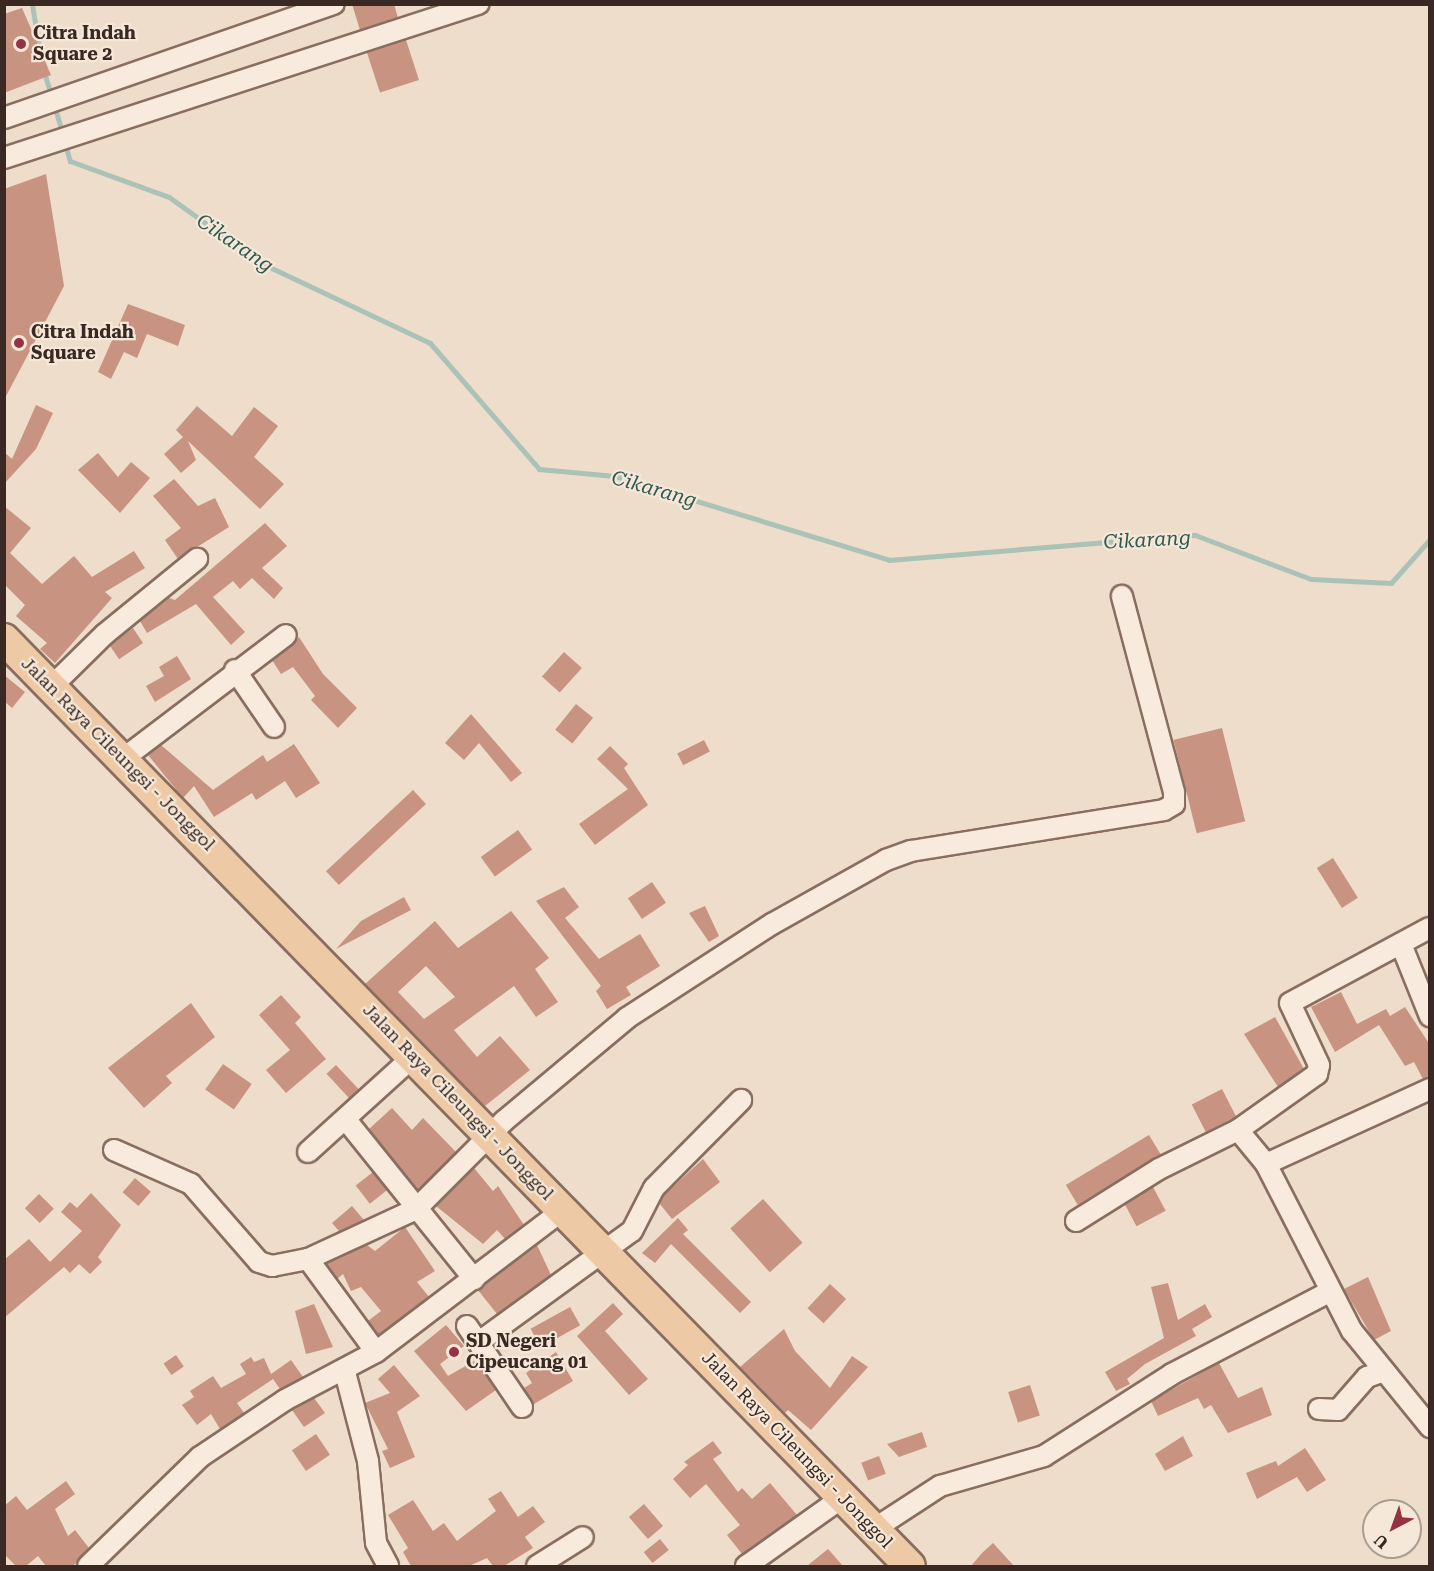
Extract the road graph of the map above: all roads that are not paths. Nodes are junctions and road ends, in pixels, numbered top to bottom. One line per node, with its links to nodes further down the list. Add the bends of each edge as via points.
1 (334, 4): 3 (street)
2 (479, 4): 4 (street)
3 (4, 118)
4 (11, 156)
5 (197, 559): 10 (street, via 105,634)
6 (1122, 596): 21 (street, via 1174,804 886,860 772,924 627,1018)
7 (286, 635): 9 (street)
8 (4, 639): 10 (main road, Jalan Raya Cileungsi - Jonggol)
9 (235, 670): 11 (street); 12 (street)
10 (52, 686): 12 (main road, Jalan Raya Cileungsi - Jonggol)
11 (274, 727)
12 (124, 758): 16 (main road, Jalan Raya Cileungsi - Jonggol)
13 (1429, 928): 14 (street)
14 (1401, 944): 15 (street); 20 (street, via 1290,1003 1319,1065 1317,1074)
15 (1430, 1016)
16 (414, 1056): 19 (street); 21 (main road, Jalan Raya Cileungsi - Jonggol)
17 (1430, 1089): 24 (street)
18 (741, 1100): 28 (street, via 654,1188 632,1231)
19 (347, 1121): 23 (street); 25 (street)
20 (1238, 1130): 24 (street); 27 (street, via 1159,1169)
21 (491, 1134): 25 (street); 26 (main road, Jalan Raya Cileungsi - Jonggol)
22 (114, 1150): 29 (street, via 166,1168 191,1184 259,1263 272,1266)
23 (308, 1152)
24 (1266, 1164): 31 (street)
25 (416, 1209): 29 (street); 30 (street)
26 (563, 1210): 28 (main road, Jalan Raya Cileungsi - Jonggol); 30 (street)
27 (1076, 1221)
28 (605, 1251): 33 (street); 40 (main road, Jalan Raya Cileungsi - Jonggol)
29 (308, 1259): 34 (street)
30 (474, 1279): 34 (street)
31 (1327, 1293): 35 (street); 41 (street, via 1172,1374 1044,1455 940,1486)
32 (467, 1326): 33 (street)
33 (479, 1342): 37 (street)
34 (376, 1352): 36 (street)
35 (1384, 1371): 38 (street, via 1367,1377 1338,1410); 39 (street)
36 (345, 1372): 43 (street, via 285,1400 200,1457); 44 (street, via 368,1461 376,1543)
37 (522, 1407)
38 (1319, 1408)
39 (1430, 1427)
40 (843, 1497): 41 (main road, Jalan Raya Cileungsi - Jonggol); 46 (street)
41 (874, 1529): 47 (main road, Jalan Raya Cileungsi - Jonggol)
42 (583, 1537): 45 (street)
43 (88, 1566)
44 (387, 1566)
45 (537, 1566)
46 (746, 1566)
47 (910, 1566)

